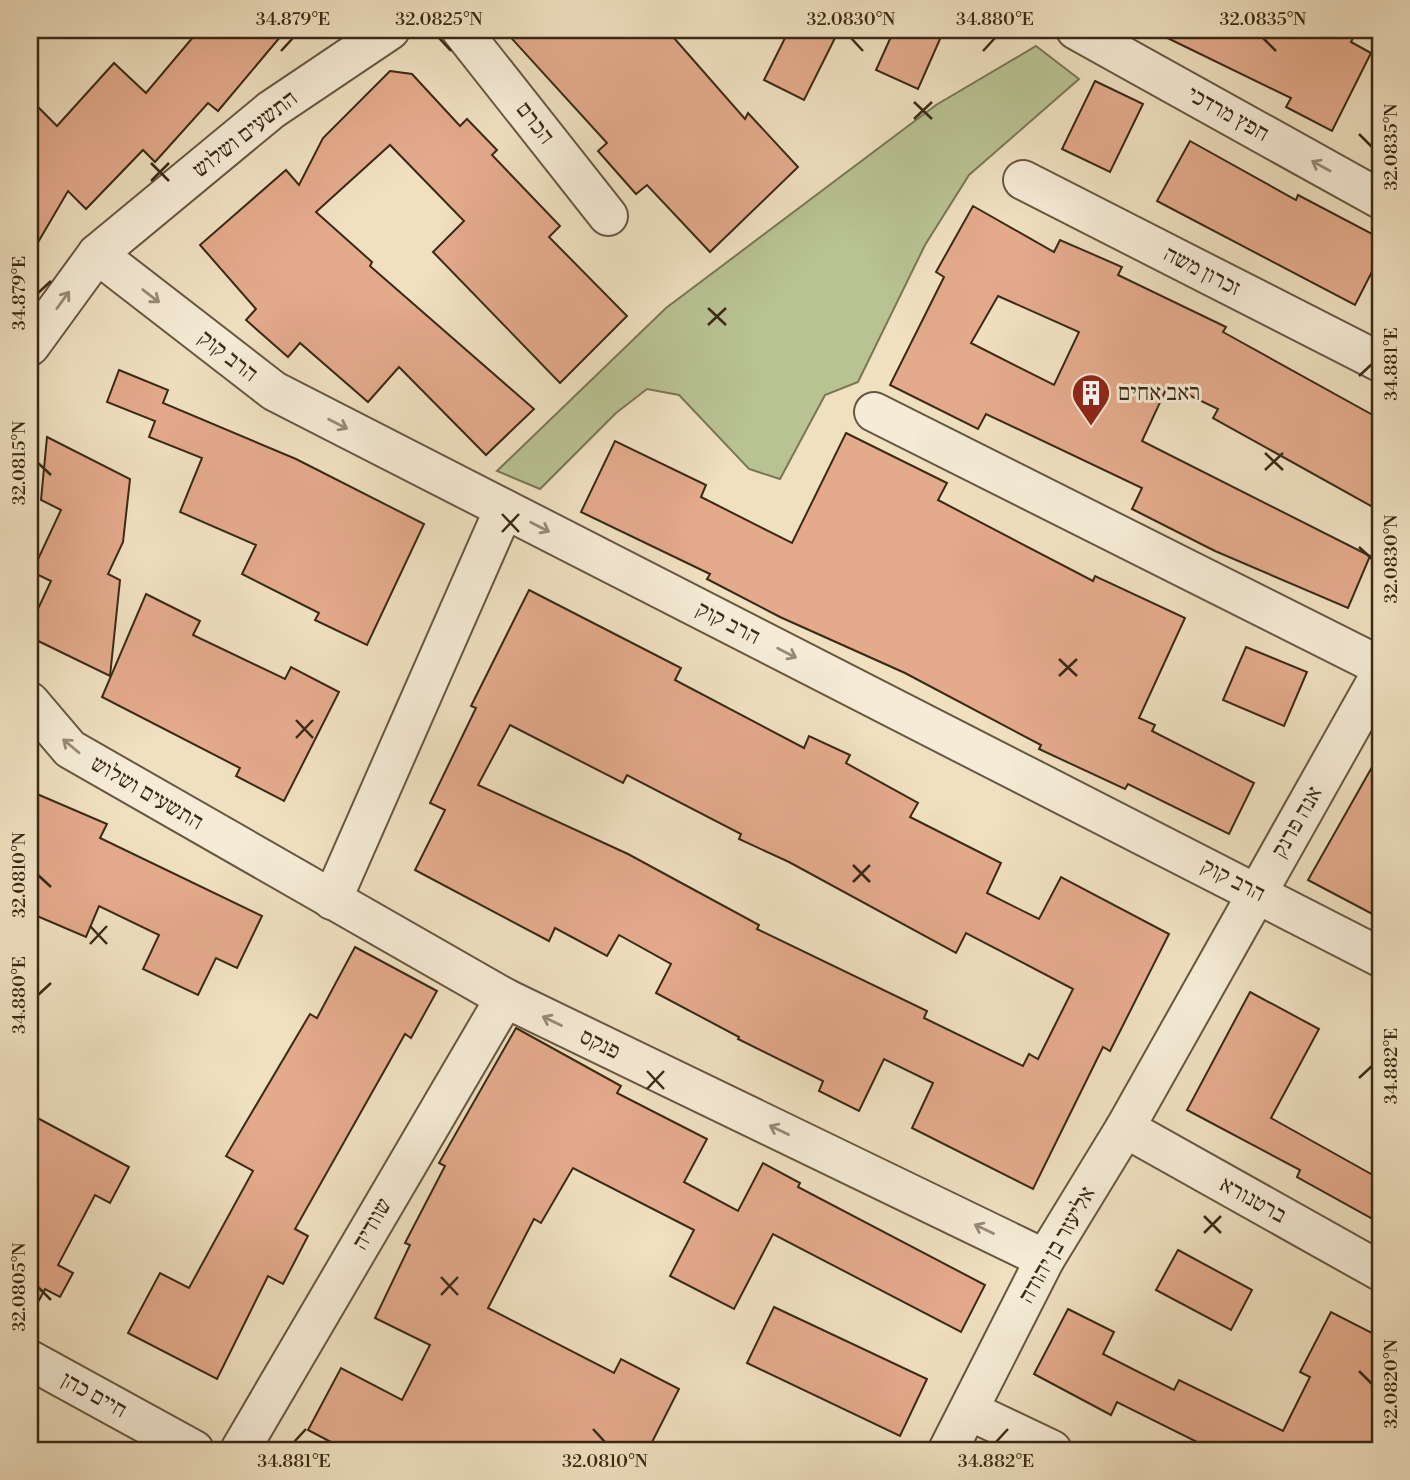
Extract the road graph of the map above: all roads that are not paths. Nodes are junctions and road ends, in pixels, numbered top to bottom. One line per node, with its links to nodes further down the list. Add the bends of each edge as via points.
1 (390, 30): 7 (street, התשעים ושלוש, via 271,110)
2 (461, 30): 6 (street, הכרם)
3 (1076, 30): 5 (street, חפץ מרדכי, one-way to 3)
4 (1023, 180): 9 (street, זכרון משה)
5 (1380, 199)
6 (608, 216)
7 (97, 254): 8 (street, התשעים ושלוש, one-way to 7); 11 (street, הרב קוק, one-way to 11, via 274,391)
8 (30, 346)
9 (1380, 362)
10 (874, 412): 12 (street)
11 (504, 509): 16 (street, הרב קוק, one-way to 16); 17 (street)
12 (1380, 666)
13 (1380, 675): 16 (street, אנה פרנק)
14 (30, 702): 15 (street, התשעים ושלוש, one-way to 14, via 70,748)
15 (277, 869): 17 (street, פנקס)
16 (1256, 892): 18 (street, הרב קוק); 20 (street, אנה פרנק)
17 (332, 900): 19 (street, פנקס)
18 (1380, 957)
19 (505, 998): 22 (street, פנקס, one-way to 19); 27 (street, שוודיה)
20 (1171, 1042): 21 (street, אליעזר בן יהודה)
21 (1125, 1128): 22 (street, אליעזר בן יהודה); 23 (street, ברטנורא)
22 (1045, 1259): 25 (street, אליעזר בן יהודה)
23 (1380, 1271)
24 (30, 1360): 26 (street, חיים כהן)
25 (970, 1412): 28 (street, אליעזר בן יהודה); 29 (street)
26 (194, 1450)
27 (240, 1450)
28 (948, 1450)
29 (1052, 1450)

